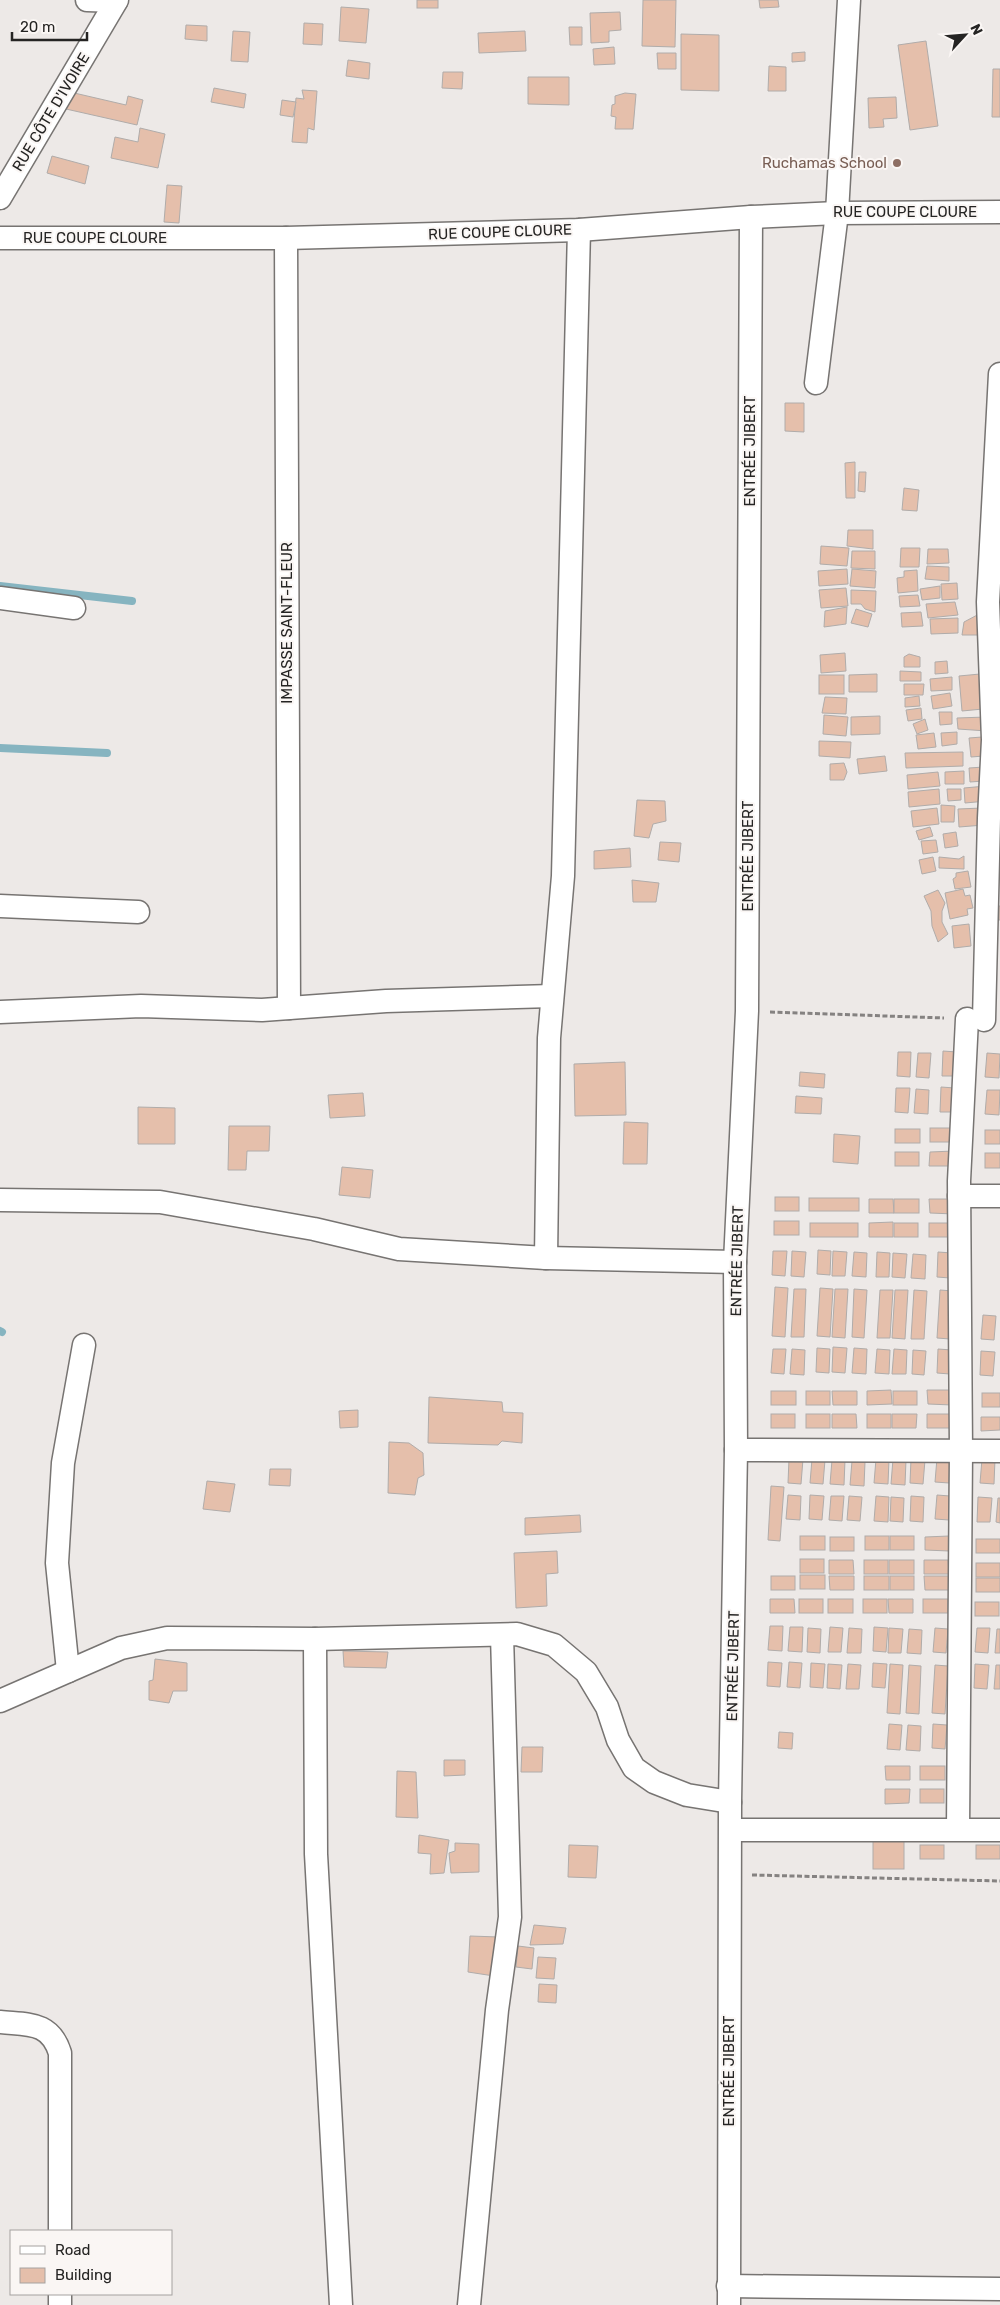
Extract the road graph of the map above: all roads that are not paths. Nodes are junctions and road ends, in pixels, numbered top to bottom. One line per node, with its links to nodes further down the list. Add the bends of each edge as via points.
1 (87, 0): 3 (street)
2 (849, 0): 5 (street)
3 (116, 1): 4 (street, RUE CÔTE D'IVOIRE)
4 (0, 198)
5 (837, 212): 6 (street, RUE COUPE CLOURE); 7 (street, RUE COUPE CLOURE); 12 (street)
6 (1000, 212)
7 (751, 216): 8 (street, RUE COUPE CLOURE); 24 (street, ENTRÉE JIBERT, via 747,1011)
8 (578, 230): 10 (street, RUE COUPE CLOURE); 17 (street, via 563,876)
9 (0, 238): 10 (street, RUE COUPE CLOURE)
10 (286, 238): 18 (street, IMPASSE SAINT-FLEUR)
11 (1000, 374): 20 (street, via 988,602 993,740 975,1020)
12 (816, 383)
13 (0, 598): 14 (street)
14 (74, 608)
15 (0, 906): 16 (street)
16 (138, 912)
17 (552, 996): 18 (street, via 386,1001); 23 (street)
18 (289, 1008): 19 (street, via 140,1006)
19 (0, 1012)
20 (959, 1196): 21 (street); 27 (street)
21 (1000, 1196)
22 (0, 1200): 23 (street, via 160,1202 314,1229 399,1249)
23 (546, 1258): 24 (street)
24 (735, 1262): 26 (street, ENTRÉE JIBERT)
25 (84, 1345): 31 (street, via 63,1463 57,1562)
26 (736, 1450): 27 (street); 33 (street, ENTRÉE JIBERT)
27 (961, 1451): 28 (street); 35 (street)
28 (1000, 1451)
29 (502, 1635): 30 (street); 33 (street, via 517,1634 554,1645 586,1672 607,1707 618,1740 634,1768 654,1782 687,1795); 42 (street, via 510,1917 497,2010)
30 (315, 1640): 31 (street, via 167,1638 121,1648); 41 (street, via 316,1854)
31 (68, 1671): 32 (street)
32 (0, 1701)
33 (730, 1802): 34 (street, ENTRÉE JIBERT)
34 (731, 1830): 35 (street); 40 (street, ENTRÉE JIBERT)
35 (958, 1830): 36 (street)
36 (1000, 1830)
37 (0, 2022): 38 (street, via 38,2026 49,2032 60,2053)
38 (60, 2230)
39 (1000, 2289): 40 (street)
40 (729, 2296)
41 (340, 2305)
42 (469, 2305)

